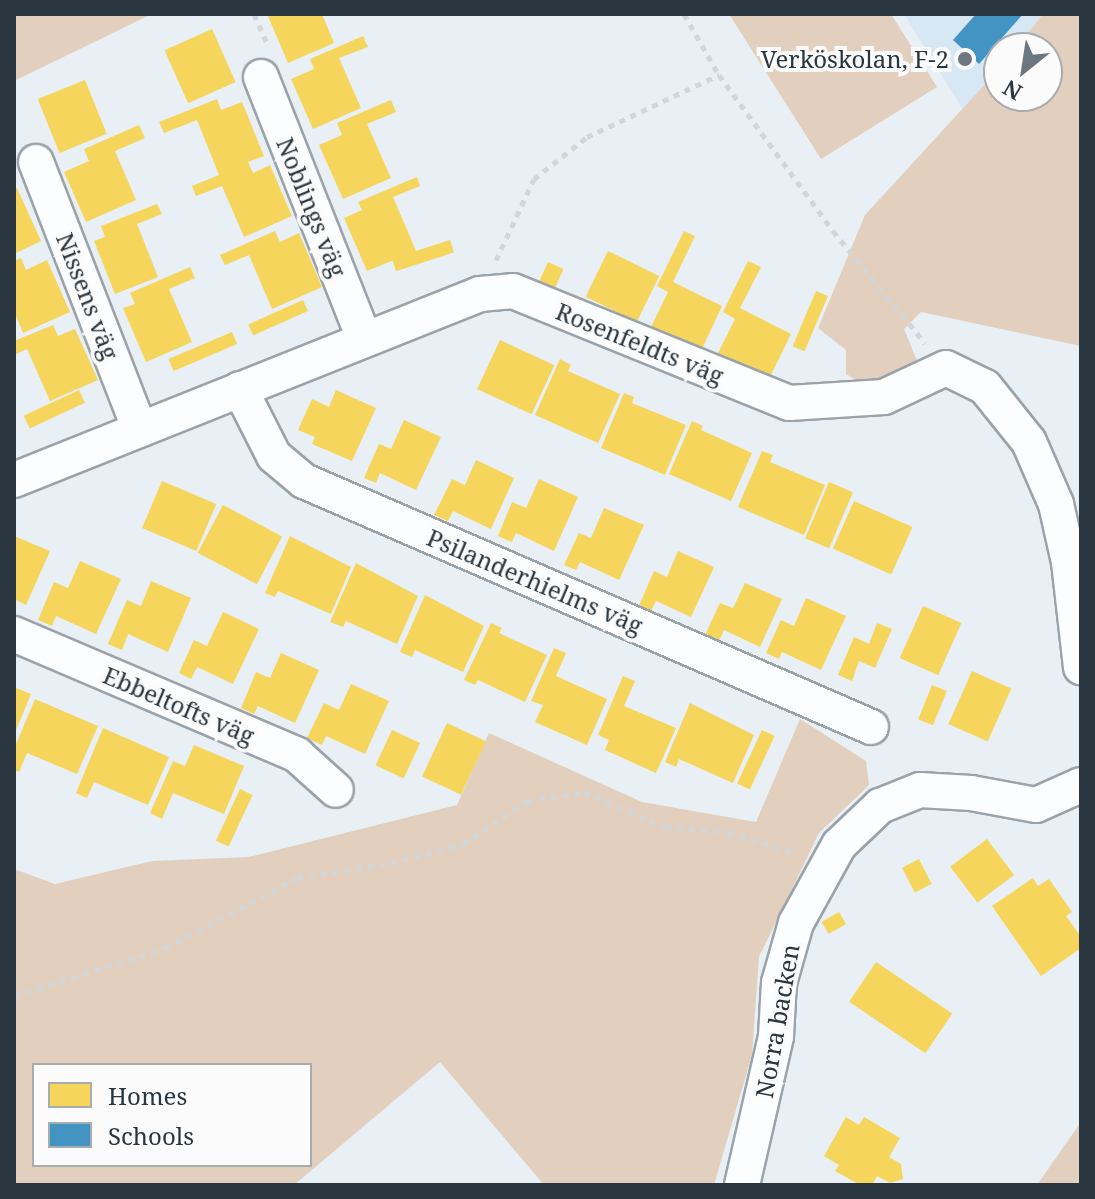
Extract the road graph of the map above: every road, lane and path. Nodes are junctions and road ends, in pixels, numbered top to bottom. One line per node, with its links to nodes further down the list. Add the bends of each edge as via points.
1 (684, 14): 2 (path)
2 (719, 75): 5 (path, via 587,137 534,179); 7 (path, via 833,231)
3 (261, 77): 6 (street, Noblings väg)
4 (36, 162): 9 (street, Nissens väg)
5 (480, 294): 6 (street, Rosenfeldts väg); 7 (street, Rosenfeldts väg, via 513,291 789,403 884,397)
6 (364, 338): 8 (street, Rosenfeldts väg)
7 (946, 368): 12 (street, via 985,387 1029,442 1056,504 1069,562)
8 (240, 389): 9 (street, Rosenfeldts väg); 13 (street, Psilanderhielms väg, via 274,456 304,481)
9 (140, 430): 10 (street, Rosenfeldts väg)
10 (14, 480)
11 (14, 634): 15 (street, Ebbeltofts väg, via 297,755)
12 (1081, 667)
13 (871, 727)
14 (1081, 785): 16 (street, Norra backen, via 1036,805 920,790 880,806 839,845)
15 (336, 790)
16 (829, 865): 17 (path, via 728,832 665,827 584,792 541,798 527,801 463,844 391,863 297,878 165,948); 18 (street, Norra backen, via 796,923 779,983 776,1036)
17 (14, 996)
18 (742, 1185)

